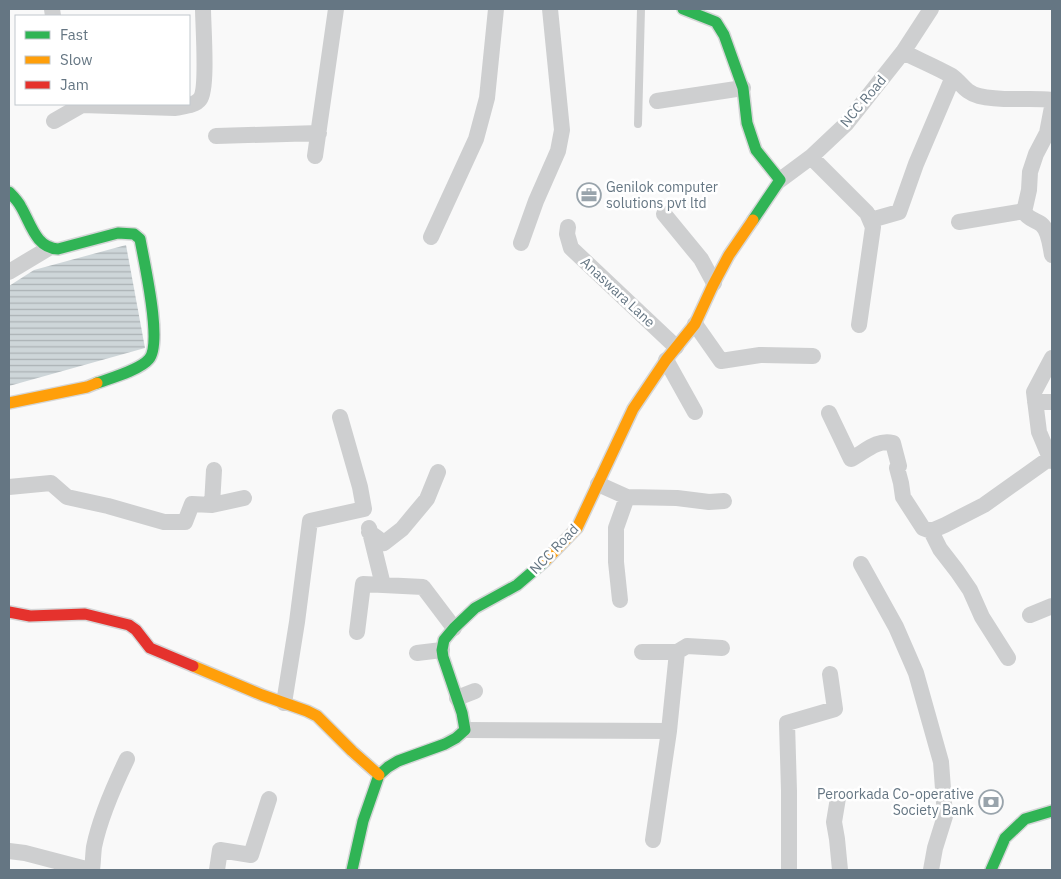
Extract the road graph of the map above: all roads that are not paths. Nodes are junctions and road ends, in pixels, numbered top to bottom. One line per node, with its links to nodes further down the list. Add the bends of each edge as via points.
1 (203, 9): 14 (street, via 204,62 200,99 175,108 82,105)
2 (336, 9): 16 (street)
3 (496, 9): 28 (street, via 487,98 476,139)
4 (550, 9): 29 (street, via 562,130 558,151)
5 (641, 9): 15 (lane)
6 (683, 9): 10 (street, via 716,22)
7 (931, 9): 8 (street, NCC Road)
8 (903, 52): 9 (street); 20 (street, NCC Road, via 846,124)
9 (953, 77): 11 (street, via 978,96); 25 (street, via 899,212)
10 (743, 88): 12 (street); 21 (street, via 747,123 756,150)
11 (1052, 100)
12 (657, 101)
13 (1052, 107): 17 (street)
14 (54, 121)
15 (638, 124)
16 (318, 133): 18 (street); 19 (street)
17 (1050, 134): 23 (street, via 1036,154)
18 (216, 136)
19 (315, 156)
20 (811, 157): 21 (street, NCC Road); 25 (street)
21 (780, 180): 33 (street, NCC Road)
22 (9, 192): 30 (street, via 19,202 39,241)
23 (1024, 211): 26 (street); 31 (street, via 1046,229)
24 (664, 214): 33 (street, via 702,259)
25 (871, 220): 35 (street, via 872,237)
26 (959, 222)
27 (568, 230): 36 (street, Anaswara Lane, via 570,248)
28 (431, 238)
29 (521, 243)
30 (49, 248): 32 (street); 41 (street, via 58,249 118,233 134,234 140,239 153,313 153,354 137,368 87,387)
31 (1052, 255)
32 (9, 272)
33 (714, 283): 34 (street, NCC Road)
34 (695, 324): 36 (street, NCC Road); 37 (street, via 721,361 760,355)
35 (859, 325)
36 (671, 353): 42 (street, Anaswara Lane); 48 (street, NCC Road, via 633,410)
37 (813, 356)
38 (1052, 358): 39 (street, via 1034,392)
39 (1035, 402): 40 (street); 45 (street, via 1039,432)
40 (1052, 402)
41 (9, 403)
42 (695, 412)
43 (829, 413): 55 (street, via 851,460 878,443 893,443 900,466 897,468 903,497 923,528)
44 (340, 417): 54 (street)
45 (1051, 459): 55 (street, via 984,504)
46 (214, 470): 53 (street)
47 (438, 472): 56 (street, via 427,499 402,529 384,543)
48 (598, 484): 50 (street); 63 (street, NCC Road, via 577,528 546,560 517,585 475,608)
49 (9, 487): 53 (street, via 51,483 68,497 164,522 185,522 192,504)
50 (627, 497): 52 (street); 59 (street, via 616,528)
51 (244, 498): 53 (street)
52 (724, 501)
53 (212, 504)
54 (364, 509): 56 (street); 74 (street, via 310,520)
55 (931, 531): 70 (street, via 970,590 982,618)
56 (369, 532): 58 (street)
57 (861, 564): 89 (street, via 896,627 916,673 941,762 945,816)
58 (383, 585): 63 (street, via 423,587); 64 (street, via 363,584)
59 (620, 600)
60 (1052, 606): 62 (street)
61 (9, 612): 74 (street, via 30,616 85,614 108,618 129,625 150,648 158,652)
62 (1030, 615)
63 (454, 628): 66 (street, NCC Road, via 444,640)
64 (357, 632)
65 (722, 648): 68 (street, via 687,646)
66 (442, 650): 69 (street); 73 (street)
67 (642, 652): 68 (street)
68 (677, 652): 76 (street)
69 (417, 653)
70 (1008, 658)
71 (830, 674): 87 (street, via 836,709 787,723)
72 (475, 691): 73 (street)
73 (457, 698): 75 (street)
74 (284, 703): 78 (street, via 317,716)
75 (465, 730): 76 (street); 78 (street, via 449,743 401,759)
76 (669, 731): 82 (street)
77 (127, 759): 84 (street, via 113,787 100,827)
78 (379, 775): 86 (street, via 363,821)
79 (838, 798): 88 (street, via 834,822)
80 (269, 799): 85 (street, via 251,855 220,850)
81 (1052, 811): 90 (street, via 1025,819 1005,838)
82 (654, 840)
83 (9, 851): 84 (street, via 25,852)
84 (91, 870)
85 (217, 870)
86 (352, 870)
87 (789, 870)
88 (840, 870)
89 (931, 870)
90 (991, 870)

